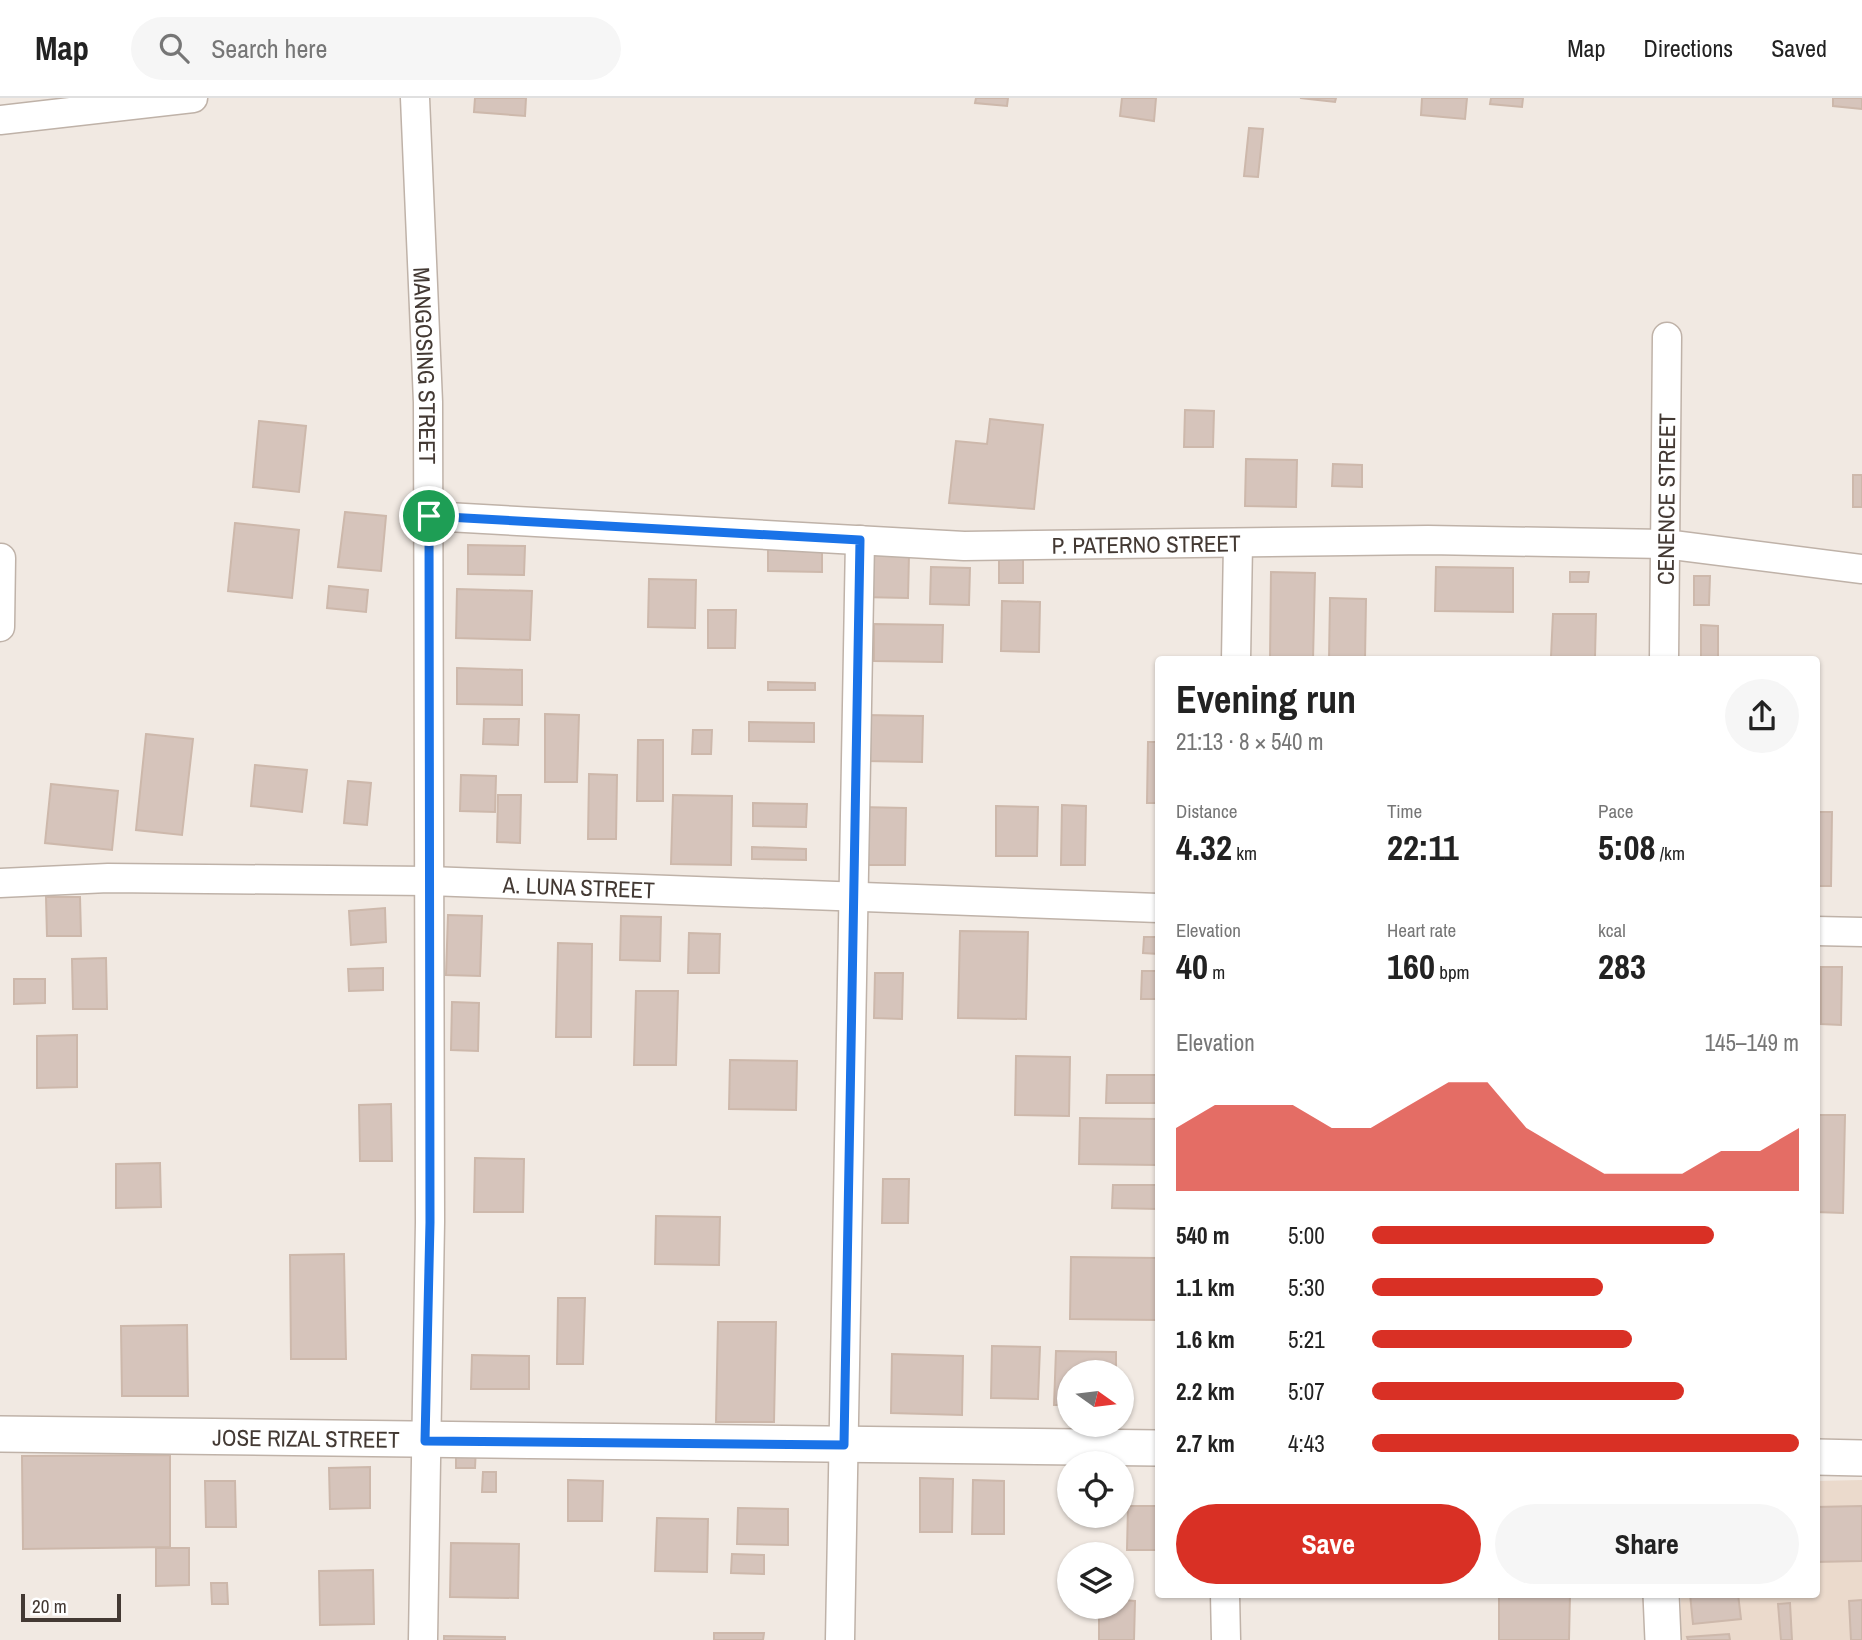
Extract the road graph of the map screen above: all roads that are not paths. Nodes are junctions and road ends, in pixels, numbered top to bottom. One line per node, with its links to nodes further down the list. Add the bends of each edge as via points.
1 (193, 98): 3 (street)
2 (415, 98): 5 (street, MANGOSING STREET)
3 (0, 120)
4 (1667, 337): 8 (street, CENENCE STREET)
5 (429, 516): 6 (street, P. PATERNO STREET); 14 (street, MANGOSING STREET)
6 (860, 540): 7 (street, P. PATERNO STREET, via 964,546); 16 (street)
7 (1238, 543): 8 (street, P. PATERNO STREET); 12 (street)
8 (1665, 544): 10 (street, P. PATERNO STREET); 13 (street, CENENCE STREET)
9 (1, 558): 11 (street)
10 (1862, 569)
11 (0, 627)
12 (1236, 656)
13 (1664, 656)
14 (429, 881): 15 (street, A. LUNA STREET, via 108,878); 16 (street, A. LUNA STREET); 21 (street, MANGOSING STREET)
15 (0, 883)
16 (853, 897): 17 (street, A. LUNA STREET); 22 (street)
17 (1155, 908)
18 (1820, 931): 19 (street)
19 (1862, 932)
20 (0, 1434): 21 (street, JOSE RIZAL STREET)
21 (425, 1441): 22 (street, JOSE RIZAL STREET); 28 (street, MANGOSING STREET)
22 (844, 1445): 23 (street, JOSE RIZAL STREET); 29 (street)
23 (1155, 1448)
24 (1820, 1457): 25 (street)
25 (1862, 1458)
26 (1225, 1598): 30 (street)
27 (1661, 1598): 31 (street)
28 (423, 1640)
29 (840, 1640)
30 (1226, 1640)
31 (1663, 1640)

